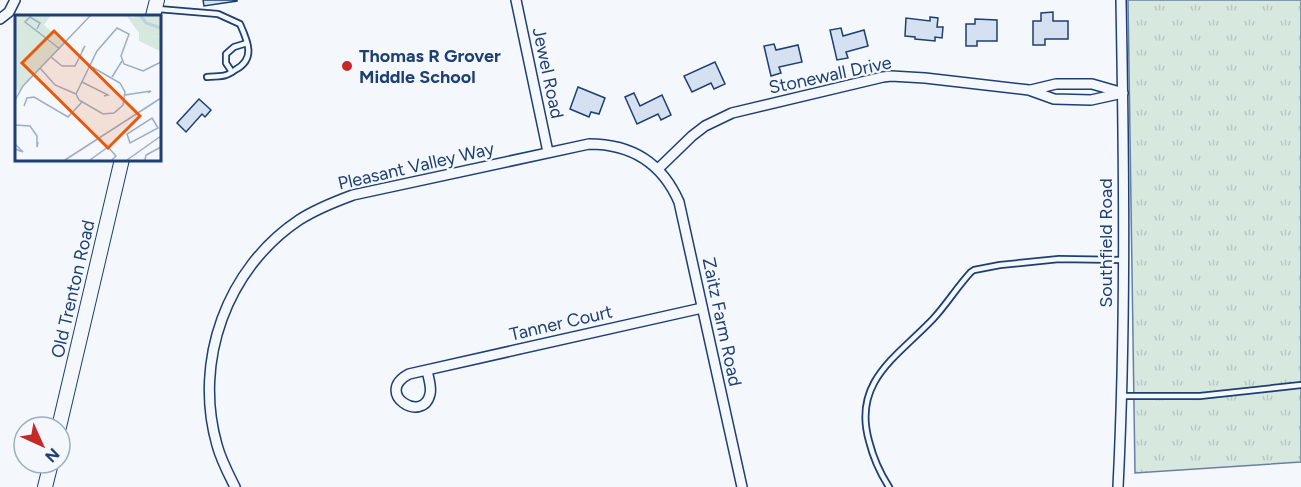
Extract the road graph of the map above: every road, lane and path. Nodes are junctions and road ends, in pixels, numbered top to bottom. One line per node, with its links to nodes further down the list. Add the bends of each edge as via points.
1 (15, 0): 5 (street)
2 (516, 0): 11 (street, Jewel Road)
3 (1121, 0): 10 (street, Southfield Road)
4 (155, 8): 6 (lane, via 218,14 240,24)
5 (0, 20)
6 (247, 43): 7 (lane, via 248,60); 7 (lane, via 226,54)
7 (232, 72): 8 (lane)
8 (207, 77)
9 (1029, 90): 10 (street, Stonewall Drive, via 1056,84 1092,84); 10 (street, Stonewall Drive, via 1054,99 1091,100); 13 (street, Stonewall Drive, via 883,77 732,113 705,126)
10 (1123, 93): 14 (street, Southfield Road)
11 (548, 152): 13 (street, Pleasant Valley Way, via 603,144 633,152); 20 (street, Pleasant Valley Way, via 353,195 299,220 264,250 235,289 225,311 216,334 209,378 217,445)
12 (122, 160): 19 (main road, Old Trenton Road)
13 (658, 169): 15 (street, Zaitz Farm Road, via 679,202)
14 (1123, 260): 18 (street, Southfield Road); 22 (lane, via 1059,259 971,272 892,359 868,393 865,426 871,450)
15 (702, 308): 16 (street, Tanner Court); 21 (street, Zaitz Farm Road)
16 (427, 370): 16 (street, Tanner Court, via 409,374 399,382 397,393 404,404 417,407 426,401 430,389)
17 (1301, 385): 18 (lane, via 1200,396)
18 (1121, 396): 23 (street, Southfield Road)
19 (62, 415)
20 (235, 487)
21 (742, 487)
22 (889, 487)
23 (1118, 487)

